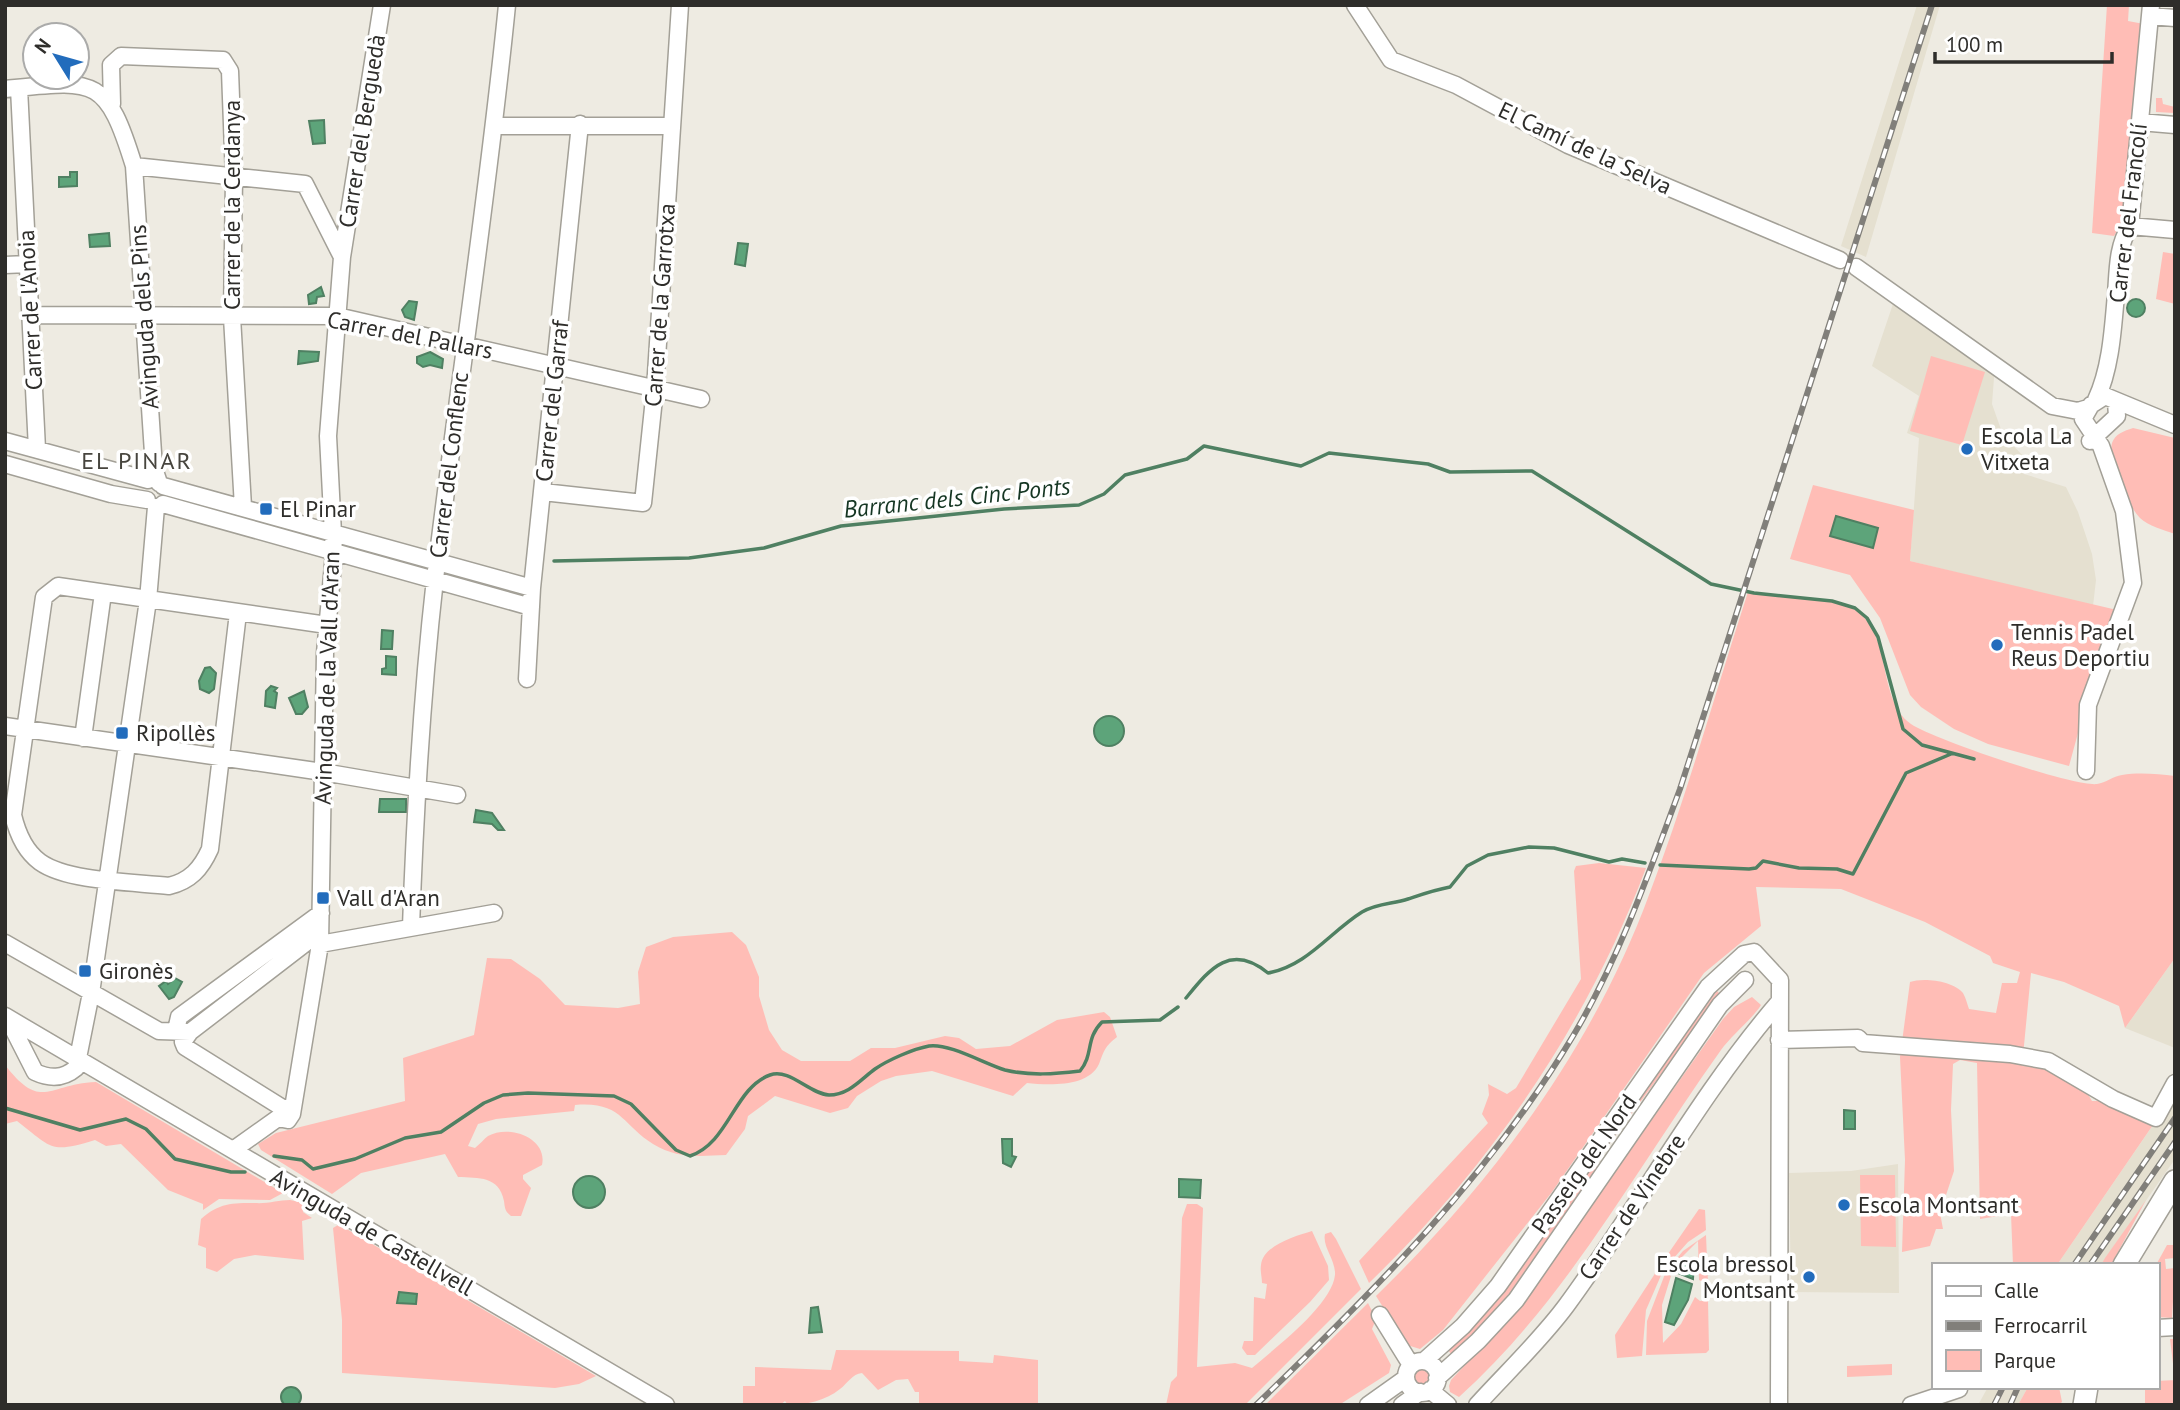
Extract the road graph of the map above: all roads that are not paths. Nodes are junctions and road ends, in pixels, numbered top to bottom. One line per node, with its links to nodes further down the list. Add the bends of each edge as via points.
1 (382, 5): 18 (street, Carrer del Berguedà)
2 (507, 5): 12 (street, Carrer del Conflenc)
3 (680, 5): 13 (street, Carrer de la Garrotxa)
4 (1355, 5): 19 (street, El Camí de la Selva, via 1391,60 1456,85 1567,145)
5 (2150, 11): 6 (street); 9 (street, Carrer del Francolí)
6 (2175, 18)
7 (12, 88): 8 (street, via 90,87); 20 (street, Carrer de l'Anoia)
8 (112, 104): 14 (street); 15 (street, Carrer de la Cerdanya, via 111,65 121,56 223,60 230,71)
9 (2140, 122): 11 (street); 16 (street, Carrer del Francolí)
10 (580, 124): 12 (street); 13 (street); 28 (street, Carrer del Garraf)
11 (2175, 125)
12 (495, 126): 27 (street, Carrer del Conflenc)
13 (672, 127): 29 (street, Carrer de la Garrotxa)
14 (134, 166): 15 (street); 24 (street, Avinguda dels Pins)
15 (234, 178): 18 (street, via 305,184); 26 (street, Carrer de la Cerdanya)
16 (2130, 226): 17 (street); 31 (street, Carrer del Francolí, via 2120,242)
17 (2175, 230)
18 (342, 257): 25 (street, Avinguda de la Vall d'Aran)
19 (1840, 260)
20 (28, 264): 21 (street); 23 (street, Carrer de l'Anoia)
21 (5, 265)
22 (1856, 267): 31 (street, via 2052,406 2078,411)
23 (30, 315): 24 (street, Carrer del Pallars); 34 (street, Carrer de l'Anoia)
24 (144, 316): 26 (street, Carrer del Pallars); 36 (street, Avinguda dels Pins)
25 (338, 316): 26 (street, Carrer del Pallars); 27 (street, Carrer del Pallars); 40 (street, Avinguda de la Vall d'Aran, via 328,436)
26 (232, 317): 39 (street, Carrer de la Cerdanya)
27 (464, 344): 28 (street, Carrer del Pallars); 42 (street, Carrer del Conflenc)
28 (556, 365): 29 (street, Carrer del Pallars); 37 (street, Carrer del Garraf)
29 (655, 389): 30 (street, Carrer del Pallars); 37 (street, Carrer de la Garrotxa, via 643,503)
30 (701, 399)
31 (2098, 424): 32 (street, via 2144,414); 56 (street, via 2124,511 2133,583 2088,705)
32 (2175, 425)
33 (5, 441): 34 (street)
34 (37, 449): 36 (street)
35 (5, 464): 38 (street)
36 (155, 480): 38 (street, Avinguda dels Pins, via 142,492); 39 (street)
37 (543, 492): 44 (street, Carrer del Garraf)
38 (155, 504): 41 (street); 46 (street)
39 (243, 507): 40 (street)
40 (332, 532): 41 (street, Avinguda de la Vall d'Aran); 42 (street)
41 (334, 553): 43 (street); 49 (street, Avinguda de la Vall d'Aran)
42 (438, 562): 43 (street, Carrer del Conflenc); 44 (street)
43 (435, 581): 47 (street); 58 (street, Carrer del Conflenc)
44 (533, 588): 47 (street, Carrer del Garraf)
45 (103, 593): 46 (street); 52 (street, via 58,586 44,597); 53 (street)
46 (148, 600): 48 (street); 54 (street)
47 (531, 607): 50 (street, Carrer del Garraf)
48 (238, 613): 49 (street); 55 (street)
49 (327, 625): 57 (street, Avinguda de la Vall d'Aran)
50 (527, 679)
51 (5, 726): 52 (street)
52 (25, 730): 53 (street); 60 (street, via 13,815 22,841 53,869)
53 (83, 738): 54 (street)
54 (127, 745): 55 (street); 60 (street)
55 (220, 758): 57 (street); 60 (street, via 210,849 193,875 169,886)
56 (2087, 771)
57 (323, 772): 58 (street); 61 (street, Avinguda de la Vall d'Aran)
58 (416, 786): 59 (street); 63 (street, Carrer del Conflenc)
59 (457, 795)
60 (107, 878): 69 (street)
61 (321, 913): 64 (street, Avinguda de la Vall d'Aran); 72 (street)
62 (494, 913): 63 (street)
63 (411, 927): 64 (street)
64 (320, 938): 72 (street); 76 (street, Avinguda de la Vall d'Aran)
65 (5, 943): 69 (street)
66 (1737, 961): 67 (street, via 1754,952); 68 (street, via 1737,972); 83 (street, Passeig del Nord, via 1708,987 1498,1286 1463,1326)
67 (1765, 964): 68 (street, via 1762,976); 70 (street, via 1780,980)
68 (1745, 980): 84 (street, Passeig del Nord, via 1720,1005 1516,1300)
69 (91, 993): 72 (street, via 159,1031); 74 (street)
70 (1779, 1002): 73 (street); 90 (street, Carrer de Vinebre, via 1671,1148 1565,1308)
71 (6, 1017): 74 (street, Avinguda de Castellvell); 74 (street, via 35,1072 61,1077 76,1068)
72 (184, 1027): 76 (street, via 185,1047)
73 (1779, 1040): 75 (street, via 1858,1038 1863,1043 2048,1061 2156,1118); 91 (street)
74 (78, 1058): 77 (street, Avinguda de Castellvell)
75 (2175, 1083)
76 (283, 1111): 77 (street)
77 (233, 1150): 86 (street, Avinguda de Castellvell)
78 (2175, 1181): 80 (main road)
79 (2175, 1207): 81 (main road)
80 (2125, 1263)
81 (2142, 1263)
82 (1380, 1315): 83 (street)
83 (1414, 1368): 84 (street, via 1412,1389); 84 (street, via 1434,1367); 87 (street, Passeig del Nord)
84 (1429, 1387): 88 (street, Passeig del Nord); 89 (street)
85 (1959, 1389): 92 (street)
86 (666, 1405)
87 (1368, 1405)
88 (1402, 1405)
89 (1448, 1405)
90 (1476, 1405)
91 (1779, 1405)
92 (1911, 1405)

